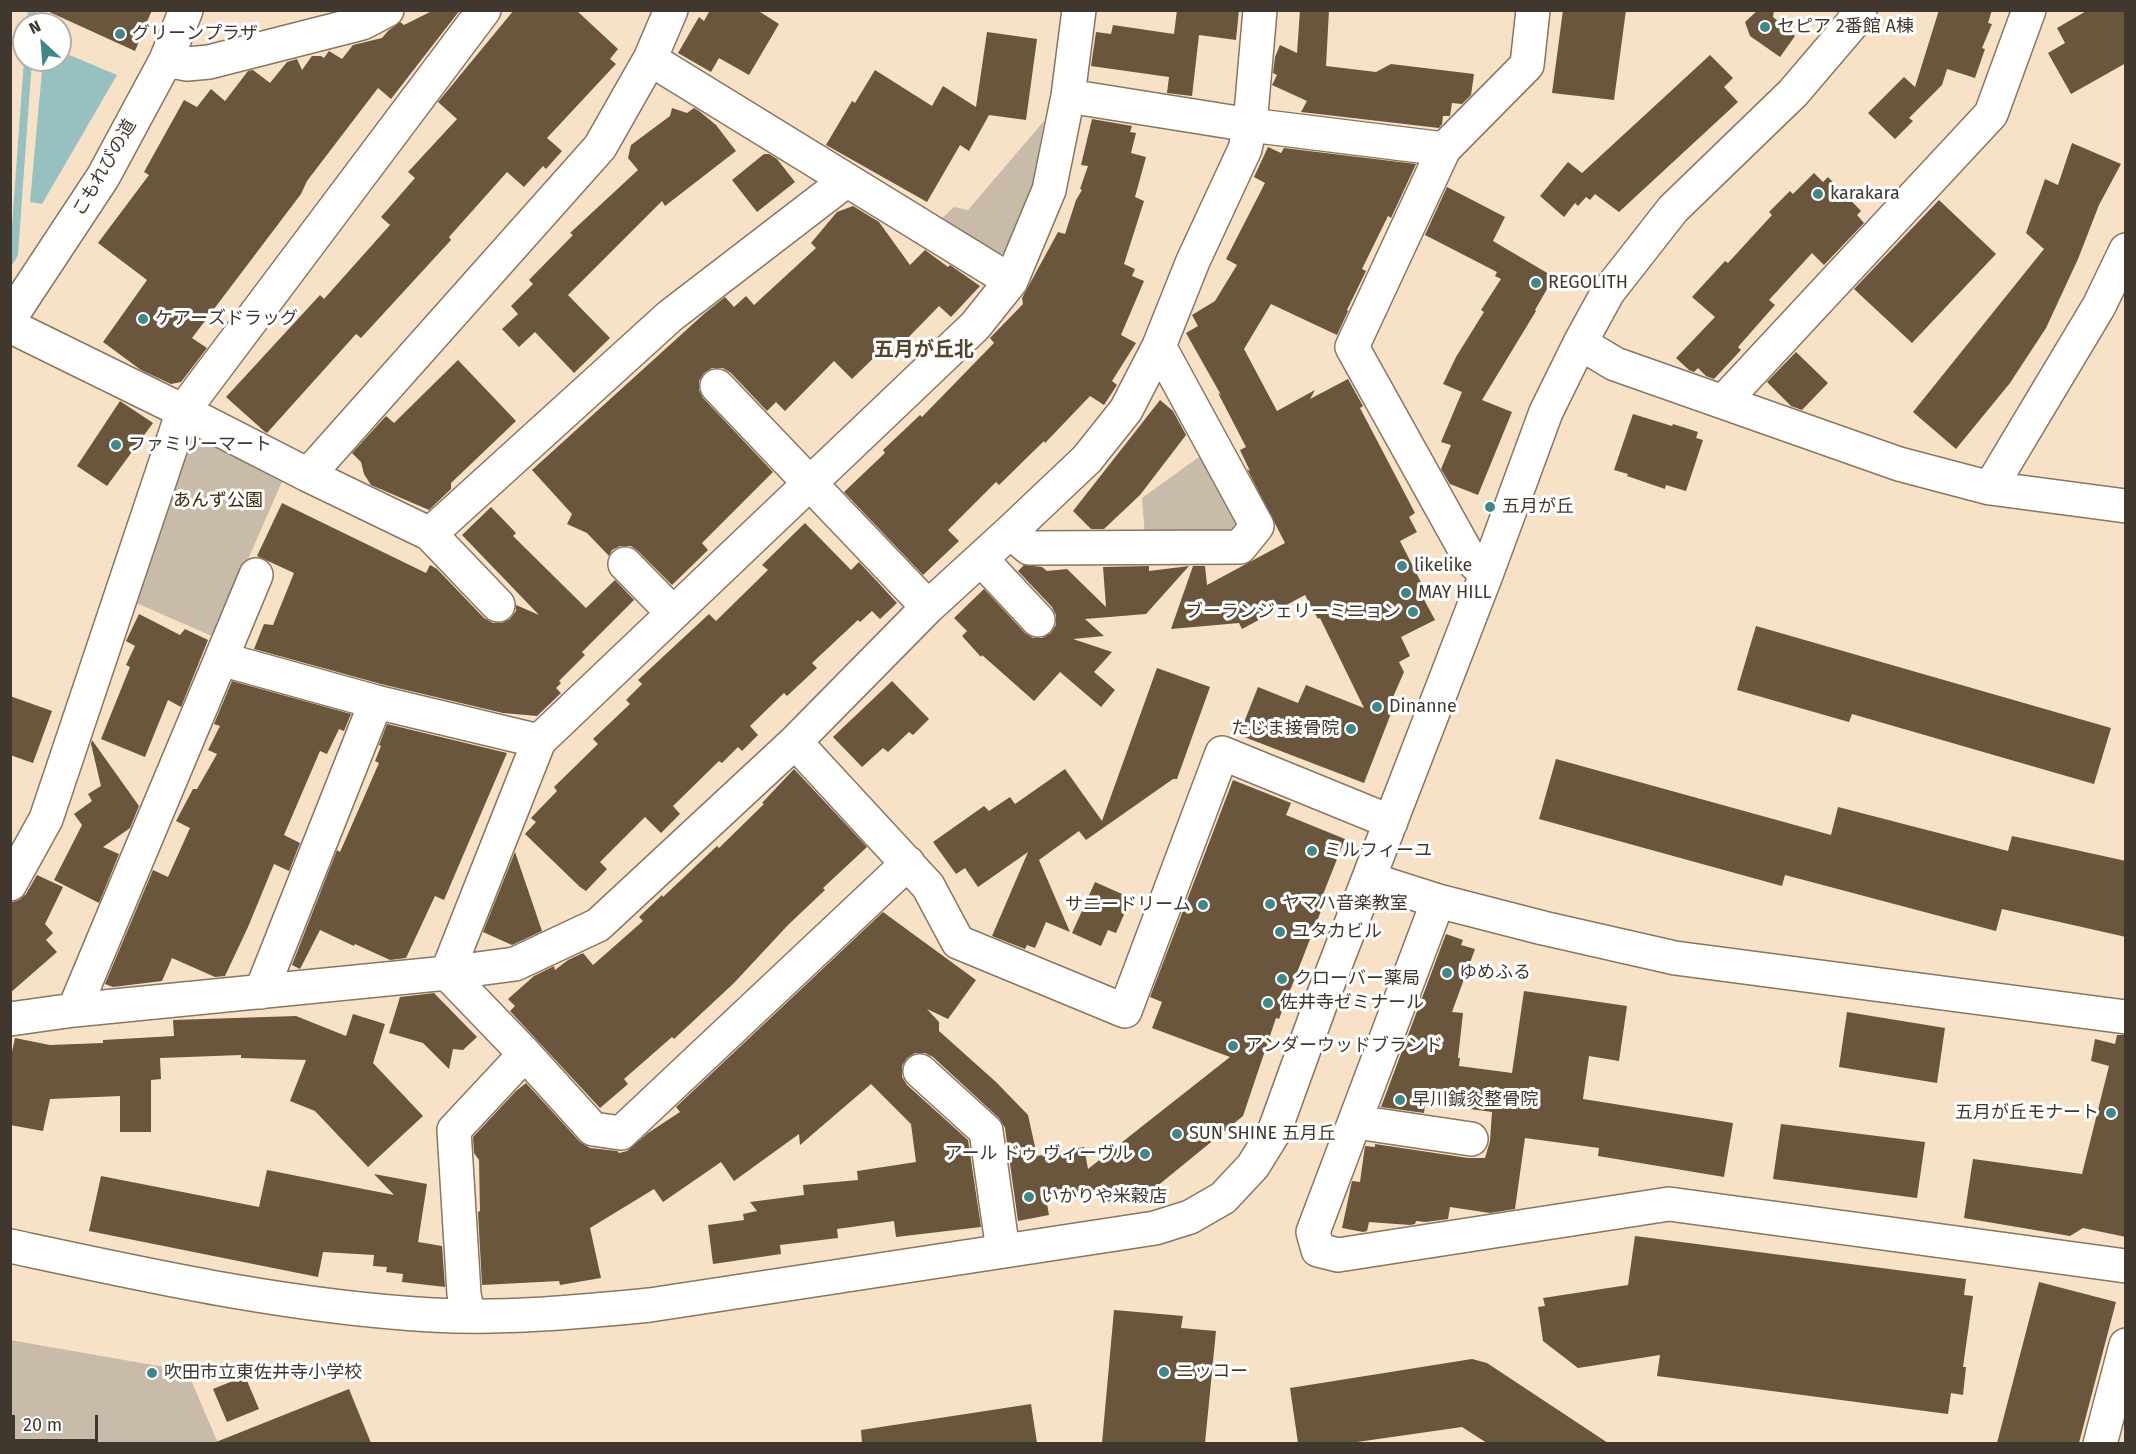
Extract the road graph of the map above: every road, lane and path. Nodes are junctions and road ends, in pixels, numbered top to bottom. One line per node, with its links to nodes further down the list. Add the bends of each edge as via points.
1 (186, 10): 11 (street, こもれびの道)
2 (387, 10): 11 (street, via 362,23 209,62 187,64)
3 (484, 10): 25 (street)
4 (671, 10): 10 (street)
5 (1079, 10): 12 (street)
6 (1260, 10): 13 (street)
7 (1533, 10): 14 (street, via 1527,65)
8 (1860, 10): 21 (street, via 1793,93 1674,209 1608,292)
9 (2029, 10): 24 (street, via 1991,114)
10 (650, 59): 15 (street); 26 (street, via 600,147)
11 (166, 60): 19 (street, こもれびの道, via 103,177)
12 (1068, 96): 13 (street); 17 (street, via 1049,190)
13 (1250, 125): 14 (street); 22 (street, via 1245,149)
14 (1444, 148): 34 (street, via 1352,347 1469,557)
15 (847, 180): 17 (street); 31 (street, via 670,316)
16 (2126, 250): 18 (street)
17 (1011, 281): 27 (street, via 975,326)
18 (2112, 308): 28 (street)
19 (10, 318)
20 (10, 326): 25 (street)
21 (1580, 343): 24 (street, via 1615,364); 34 (street, via 1546,412)
22 (1158, 346): 30 (street, via 1126,410 1087,459); 30 (street, via 1257,526 1240,548 1029,548)
23 (717, 386): 27 (street)
24 (1723, 402): 28 (street, via 1899,464)
25 (183, 411): 26 (street); 47 (street, via 46,819)
26 (308, 475): 31 (street)
27 (809, 483): 37 (street); 38 (street)
28 (1990, 488): 29 (street)
29 (2126, 506)
30 (1010, 532): 32 (street)
31 (430, 534): 36 (street)
32 (981, 559): 37 (street); 39 (street)
33 (625, 564): 38 (street)
34 (1486, 574): 44 (street)
35 (256, 575): 40 (street)
36 (498, 605)
37 (928, 607): 43 (street)
38 (673, 613): 42 (street)
39 (1038, 620)
40 (221, 659): 41 (street); 51 (street)
41 (376, 702): 42 (street); 50 (street)
42 (539, 741): 49 (street)
43 (795, 742): 45 (street); 49 (street, via 598,925 515,964)
44 (1391, 822): 45 (street, via 1222,753 1125,1011 958,942 928,886); 46 (street)
45 (908, 863): 54 (street, via 621,1133 593,1129)
46 (1369, 879): 48 (street); 59 (street, via 1274,1132 1253,1166 1223,1198 1191,1216 1155,1228)
47 (10, 884)
48 (1438, 901): 52 (street, via 1675,958); 56 (street)
49 (447, 973): 50 (street); 54 (street)
50 (261, 992): 51 (street)
51 (74, 1010): 53 (street)
52 (2126, 1017)
53 (10, 1019)
54 (525, 1054): 61 (street, via 454,1131)
55 (920, 1071): 59 (street, via 969,1099 986,1131)
56 (1356, 1122): 57 (street); 60 (street, via 1313,1232 1318,1250 1338,1255 1669,1204)
57 (1472, 1139)
58 (10, 1246): 61 (street, via 232,1292 333,1306)
59 (1003, 1251): 61 (street, via 650,1305 570,1313)
60 (2126, 1266)
61 (468, 1315)
62 (2126, 1344): 63 (street)
63 (2100, 1443)

